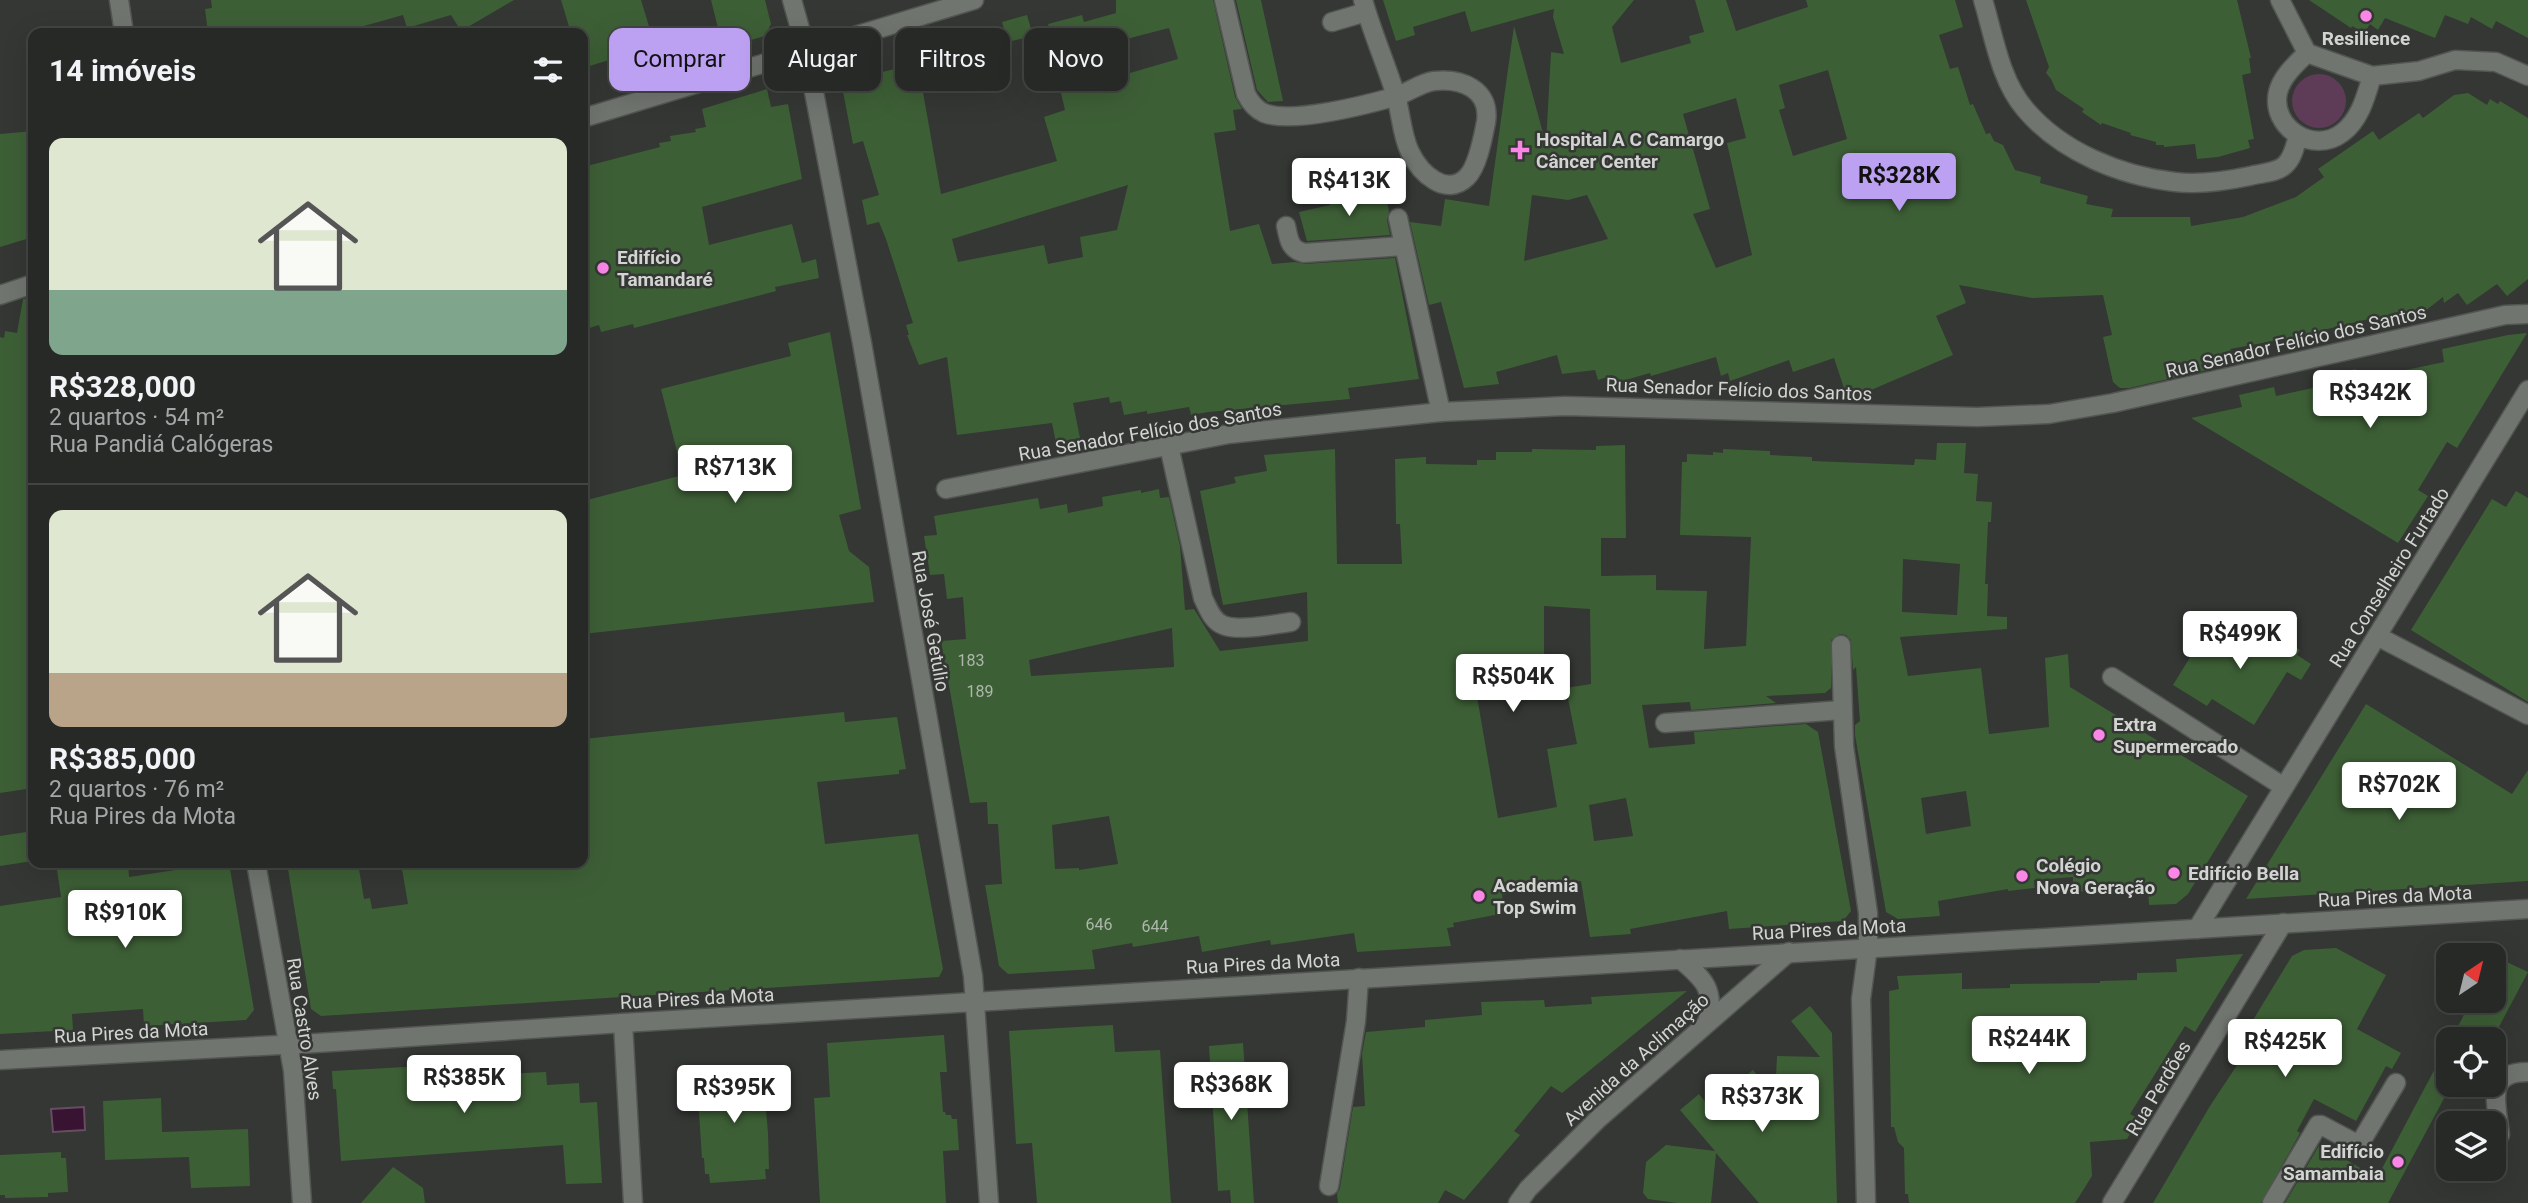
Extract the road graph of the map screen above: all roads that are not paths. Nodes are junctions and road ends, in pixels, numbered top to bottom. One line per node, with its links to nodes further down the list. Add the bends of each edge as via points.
1 (119, 0): 9 (street)
2 (792, 0): 10 (street, Rua José Getúlio)
3 (974, 0): 11 (street)
4 (1224, 0): 17 (street, via 1246,94 1262,113 1323,114)
5 (1983, 0): 19 (street, via 2008,82 2024,109 2086,156 2131,175 2178,183 2228,180 2280,169 2291,157)
6 (2280, 0): 12 (street)
7 (1365, 6): 8 (street); 17 (street)
8 (1332, 22)
9 (123, 28)
10 (800, 28)
11 (880, 28)
12 (2307, 53): 14 (street); 19 (street, via 2278,90 2280,117)
13 (764, 63): 18 (street)
14 (2372, 76): 15 (street, via 2419,71 2455,60 2496,62); 19 (street, via 2359,112 2344,132 2322,141)
15 (2528, 76)
16 (814, 91): 46 (street, Rua José Getúlio)
17 (1396, 96): 17 (street, via 1409,151 1421,169 1439,183 1461,182 1475,162 1486,119 1484,100 1474,87 1456,80 1431,81)
18 (588, 116)
19 (2298, 136)
20 (1398, 218): 22 (street)
21 (1286, 226): 22 (street, via 1291,247 1304,253)
22 (1403, 246): 27 (street)
23 (28, 286): 24 (street)
24 (0, 295)
25 (2528, 314): 27 (street, Rua Senador Felício dos Santos, via 2505,315 2049,414 1977,417 1565,406)
26 (2528, 390): 31 (street, Rua Conselheiro Furtado)
27 (1441, 412): 28 (street, Rua Senador Felício dos Santos, via 1229,434)
28 (1168, 446): 29 (street, Rua Senador Felício dos Santos); 30 (street, via 1203,598 1212,616 1221,625 1234,628)
29 (946, 489)
30 (1291, 622)
31 (2377, 636): 35 (street); 37 (street, Rua Conselheiro Furtado)
32 (1841, 645): 34 (street)
33 (2112, 677): 37 (street)
34 (1842, 710): 36 (street); 42 (street, via 1868,913)
35 (2528, 715)
36 (1665, 723)
37 (2284, 787): 41 (street, Rua Conselheiro Furtado)
38 (257, 868): 49 (street, Rua Castro Alves)
39 (2528, 909): 40 (street, Rua Pires da Mota)
40 (2283, 923): 41 (street, Rua Pires da Mota); 60 (street, Rua Perdões)
41 (2197, 929): 42 (street, Rua Pires da Mota)
42 (1868, 947): 43 (street, Rua Pires da Mota); 59 (street, via 1861,999)
43 (1788, 952): 44 (street, Rua Pires da Mota); 48 (street, Avenida da Aclimação)
44 (1680, 958): 45 (street, Rua Pires da Mota); 48 (street, via 1708,990)
45 (1359, 978): 46 (street, Rua Pires da Mota); 54 (street)
46 (976, 1002): 47 (street, Rua Pires da Mota); 57 (street, Rua José Getúlio)
47 (623, 1023): 49 (street, Rua Pires da Mota); 56 (street)
48 (1707, 1023): 58 (street, Avenida da Aclimação, via 1598,1119)
49 (288, 1044): 50 (street, Rua Pires da Mota); 55 (street, Rua Castro Alves)
50 (0, 1060)
51 (2528, 1072): 53 (street, via 2513,1072 2500,1080)
52 (2396, 1083): 61 (street, via 2359,1145 2318,1125)
53 (2498, 1111)
54 (1329, 1186)
55 (302, 1203)
56 (633, 1203)
57 (989, 1203)
58 (1518, 1203)
59 (1866, 1203)
60 (2112, 1203)
61 (2272, 1203)

